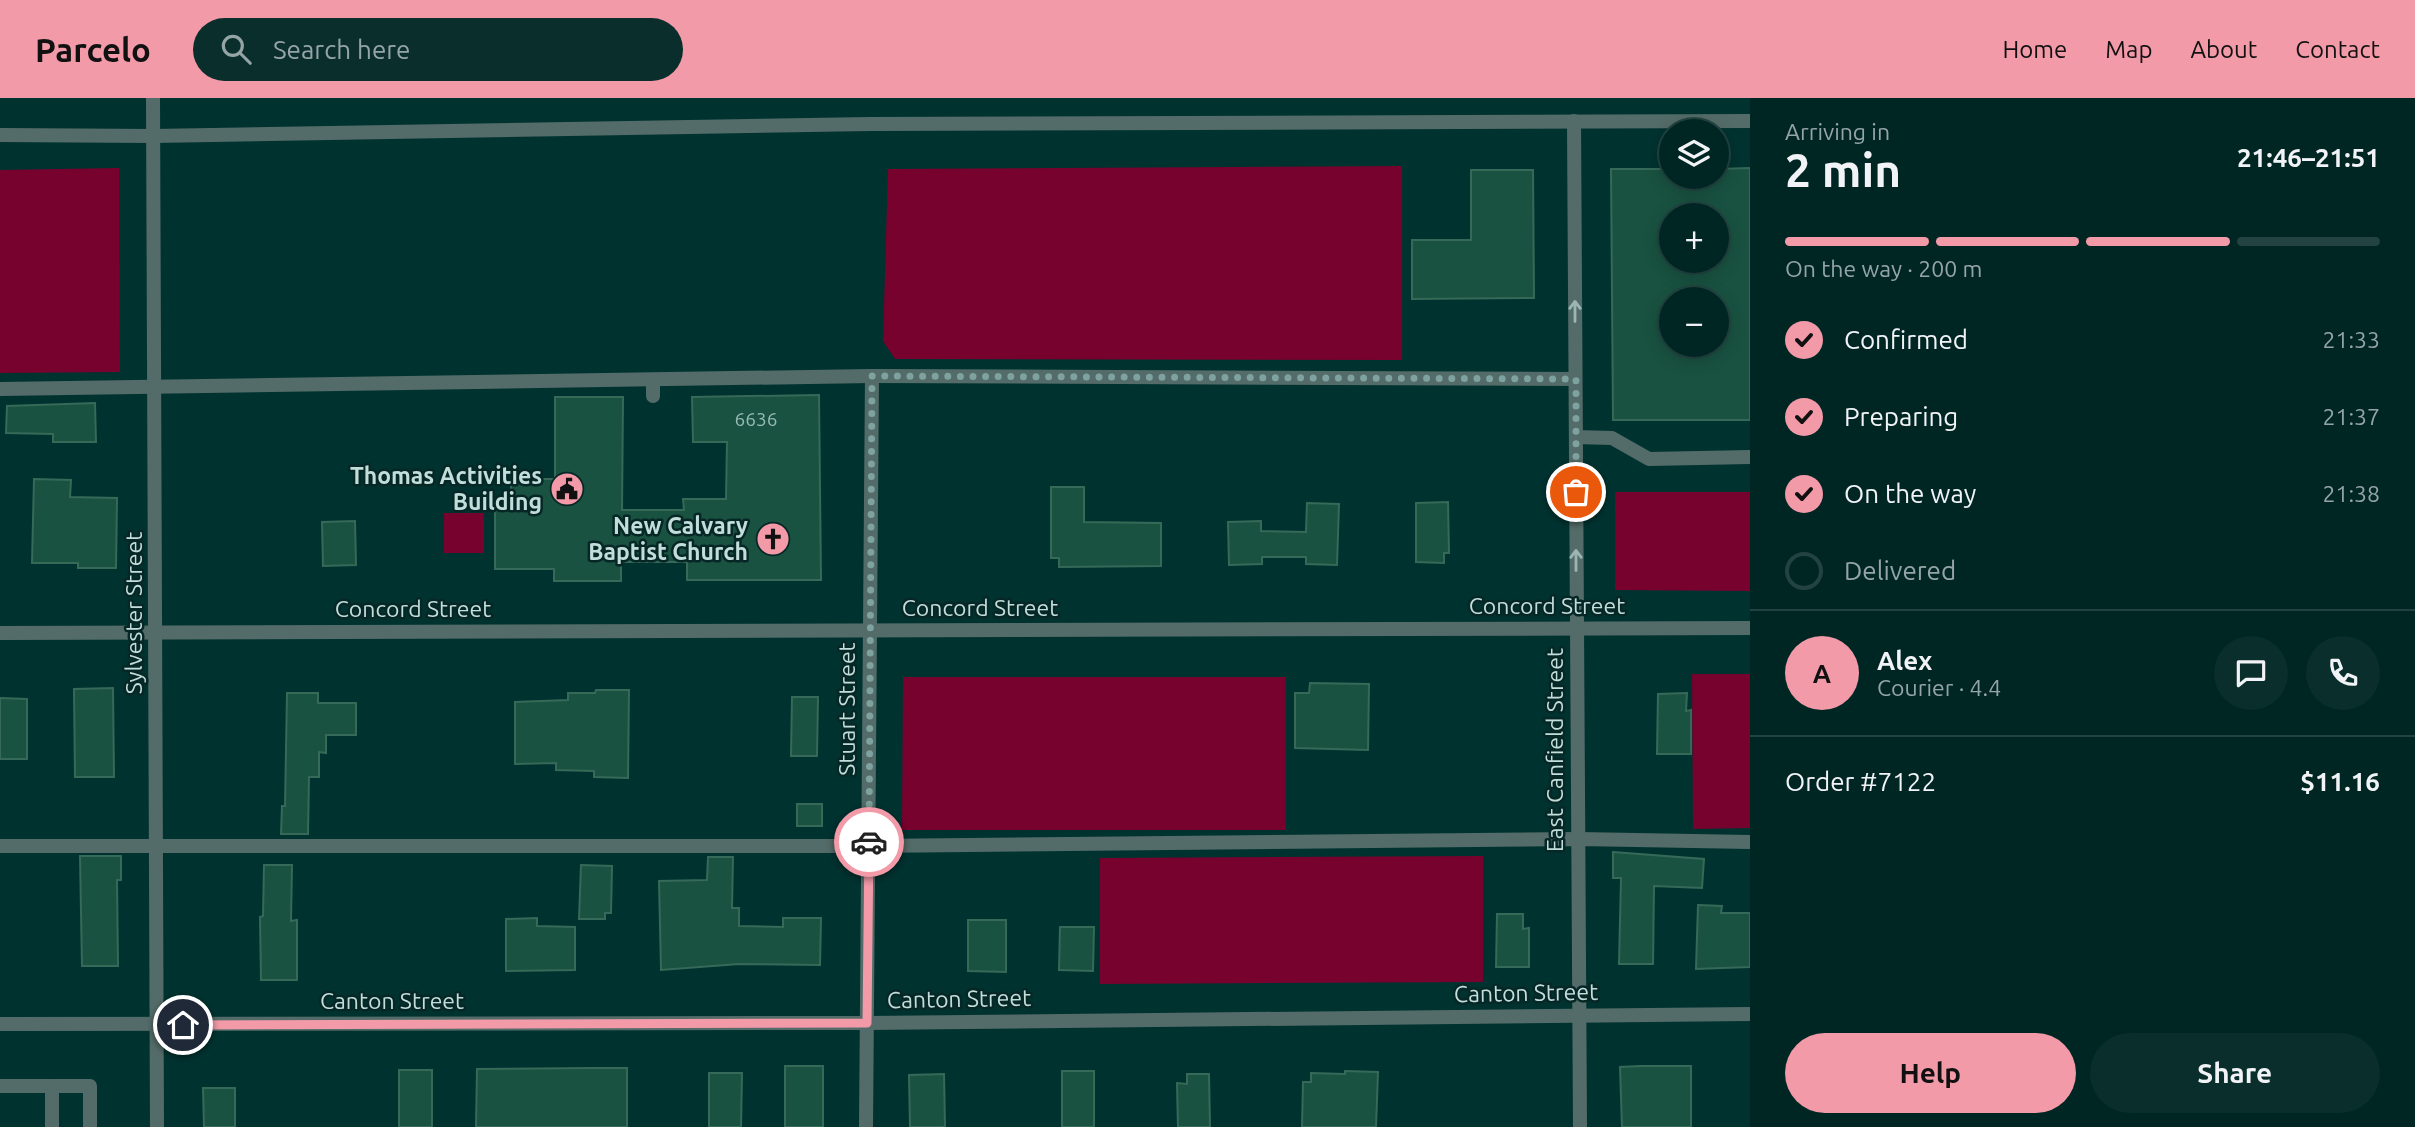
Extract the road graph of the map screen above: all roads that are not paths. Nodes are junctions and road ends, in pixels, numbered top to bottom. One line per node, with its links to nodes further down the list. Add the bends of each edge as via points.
1 (153, 98): 5 (street, Sylvester Street)
2 (1574, 121): 3 (street); 5 (street, via 870,124); 7 (street, East Canfield Street, one-way to 2)
3 (1750, 121)
4 (0, 135): 5 (street)
5 (153, 136): 9 (street, Sylvester Street)
6 (872, 376): 7 (street); 8 (street); 16 (street, Stuart Street)
7 (1576, 379): 12 (street, East Canfield Street)
8 (653, 380): 9 (street); 11 (street)
9 (156, 388): 10 (street); 17 (street, Sylvester Street)
10 (0, 389)
11 (653, 396)
12 (1576, 437): 13 (street, via 1612,438 1649,459); 15 (street, East Canfield Street, one-way to 12)
13 (1750, 457)
14 (1750, 628): 15 (street, Concord Street)
15 (1577, 629): 16 (street, Concord Street); 19 (street, East Canfield Street)
16 (870, 631): 17 (street, Concord Street); 22 (street, Stuart Street)
17 (156, 632): 18 (street, Concord Street); 23 (street, Sylvester Street)
18 (0, 633)
19 (1578, 839): 20 (street); 22 (street); 25 (street, East Canfield Street)
20 (1750, 842)
21 (0, 846): 23 (street)
22 (869, 846): 23 (street); 26 (street, Stuart Street)
23 (157, 847): 28 (street, Sylvester Street)
24 (1750, 1014): 25 (street, Canton Street)
25 (1579, 1015): 26 (street, Canton Street); 35 (street, East Canfield Street)
26 (867, 1023): 28 (street, Canton Street); 34 (street, Stuart Street)
27 (0, 1024): 28 (street, Canton Street)
28 (156, 1025): 33 (street, Sylvester Street)
29 (0, 1086): 30 (street)
30 (52, 1086): 31 (street); 32 (street, via 90,1086)
31 (52, 1127)
32 (90, 1127)
33 (157, 1127)
34 (866, 1127)
35 (1580, 1127)

